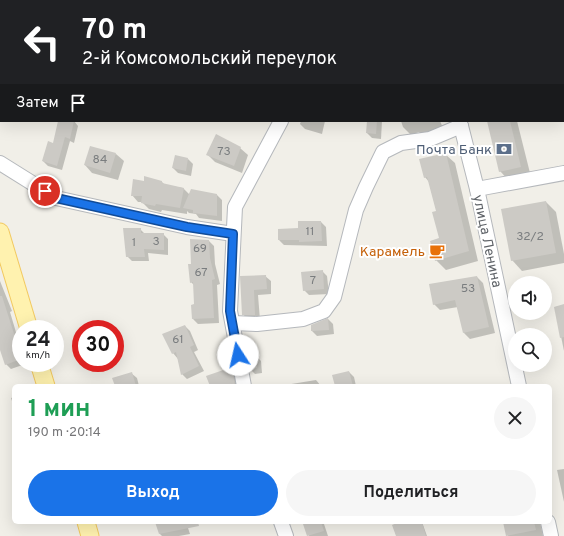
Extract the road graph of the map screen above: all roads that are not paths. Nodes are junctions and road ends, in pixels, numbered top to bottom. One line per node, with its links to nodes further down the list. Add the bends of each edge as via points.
1 (280, 122): 7 (street, via 235,207)
2 (460, 123): 5 (street, улица Ленина); 9 (street, via 430,139 401,143 383,152 356,210 334,297 324,311 303,319 258,324)
3 (0, 163): 7 (street, via 56,198 187,227)
4 (564, 173): 5 (street)
5 (477, 189): 13 (street, улица Ленина)
6 (0, 232): 8 (main road)
7 (233, 234): 9 (street, via 230,311)
8 (26, 320)
9 (233, 323): 12 (street)
10 (42, 372): 11 (main road)
11 (45, 384)
12 (244, 384)
13 (519, 384)
14 (87, 524): 17 (main road)
15 (282, 524): 18 (street)
16 (548, 524): 19 (street)
17 (90, 536)
18 (286, 536)
19 (551, 536)

